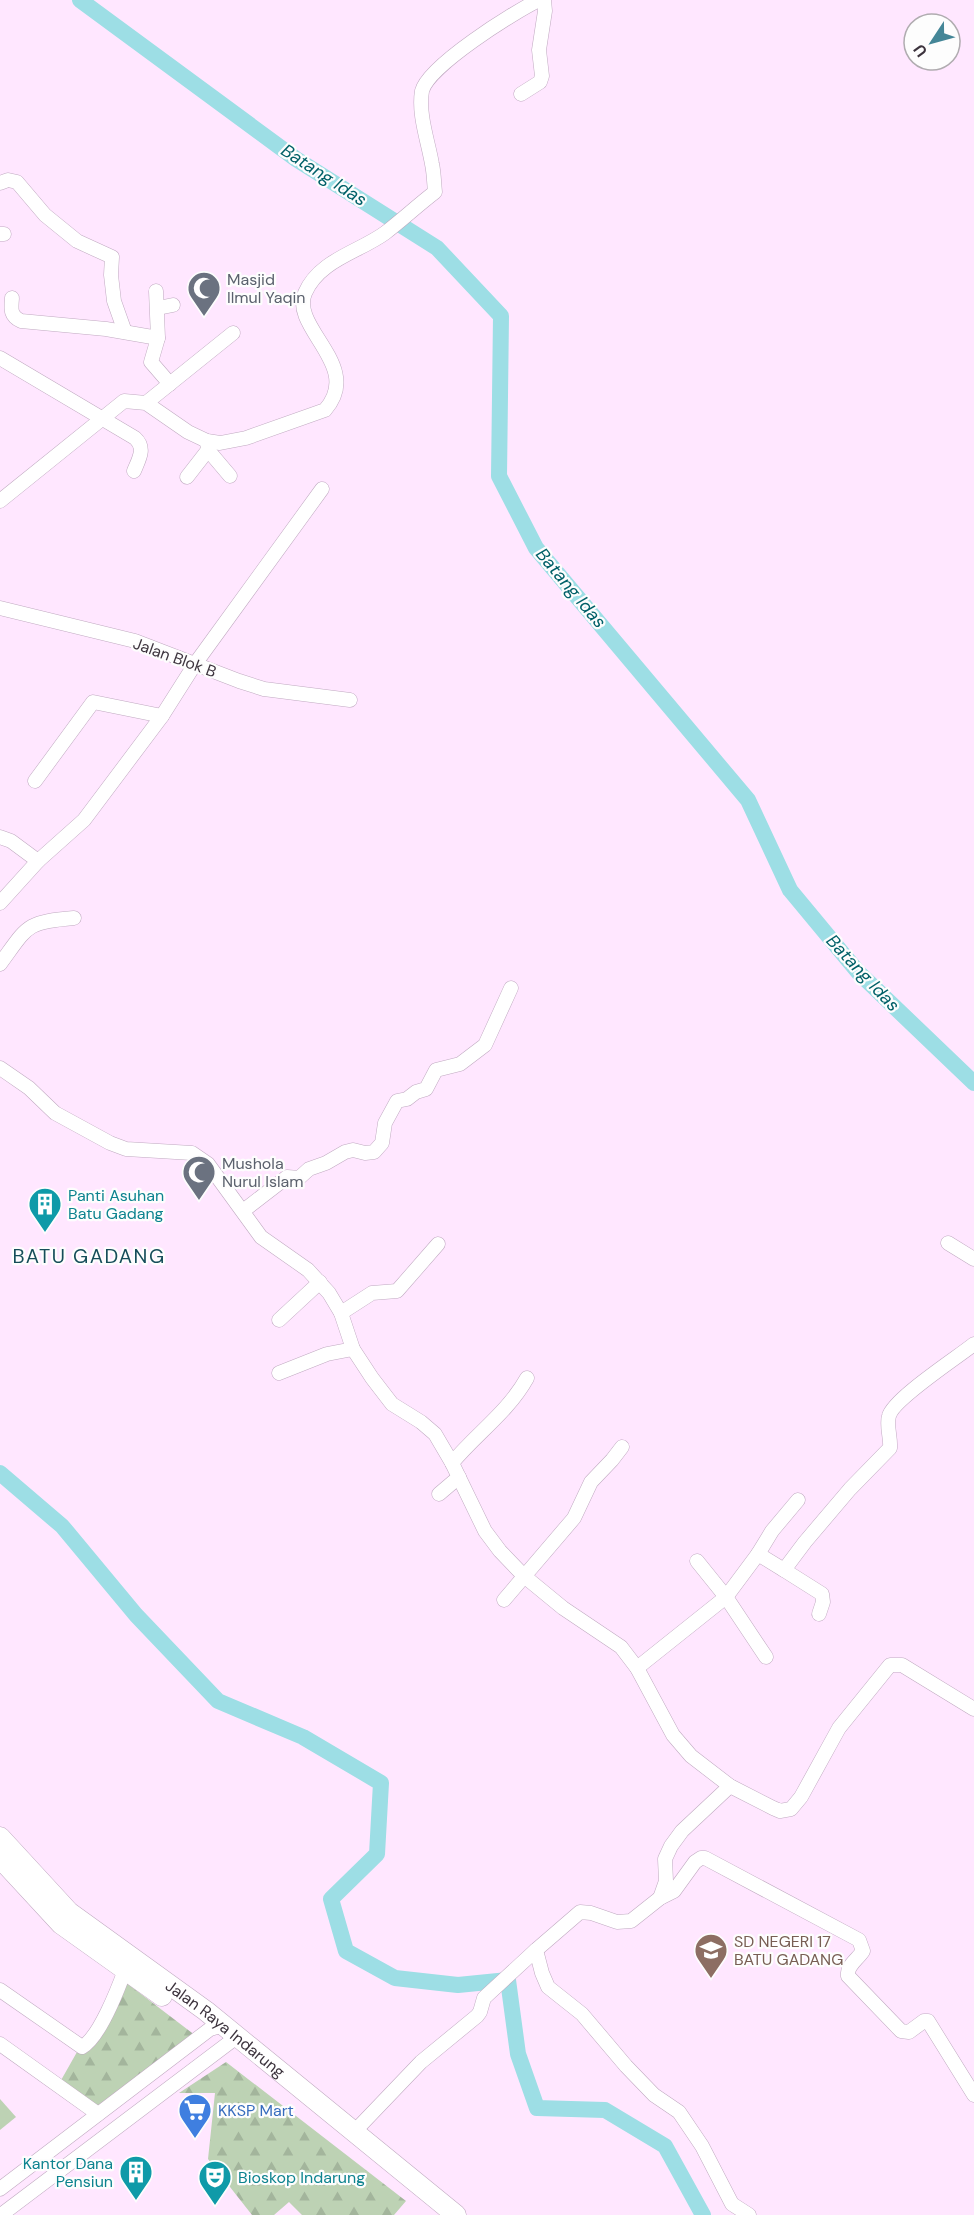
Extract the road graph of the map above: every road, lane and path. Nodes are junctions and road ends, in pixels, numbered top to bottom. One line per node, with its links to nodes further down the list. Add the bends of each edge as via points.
1 (538, 0): 16 (street, via 482,33 423,87 435,192 390,229 326,267 304,294 304,309 331,360 337,384 333,401 325,410 246,438)
2 (544, 0): 3 (street, via 539,50 543,76)
3 (521, 94)
4 (0, 183): 9 (street, via 17,182 45,215 77,241 112,256 114,301)
5 (156, 291): 8 (street)
6 (12, 298): 9 (street, via 11,312 21,321)
7 (173, 305): 8 (street)
8 (158, 308): 11 (street)
9 (125, 332): 11 (street)
10 (233, 333): 13 (street)
11 (158, 338): 13 (street, via 151,362)
12 (0, 358): 15 (street)
13 (170, 384): 14 (street)
14 (146, 403): 15 (street, via 124,401); 16 (street)
15 (101, 419): 17 (street, via 140,442 141,454); 21 (street)
16 (208, 445): 18 (street); 19 (street)
17 (134, 471)
18 (230, 476)
19 (187, 477)
20 (322, 489): 23 (street)
21 (0, 501)
22 (0, 608): 23 (street, Jalan Blok B, via 135,641)
23 (195, 664): 24 (street, Jalan Blok B, via 264,688); 25 (street)
24 (350, 700)
25 (162, 716): 26 (street, via 93,702); 28 (street, via 84,820)
26 (34, 781)
27 (0, 837): 28 (street)
28 (38, 861): 29 (street)
29 (0, 903)
30 (74, 918): 31 (street, via 35,923)
31 (0, 964)
32 (511, 988): 34 (street, via 485,1045 460,1064 436,1070 426,1089 397,1101 377,1150 369,1154 349,1151 309,1169 300,1178 287,1177)
33 (0, 1068): 34 (street, via 55,1113 110,1143 126,1149 197,1155)
34 (243, 1211): 38 (street, via 267,1242 296,1260)
35 (438, 1244): 39 (street, via 397,1291 372,1293)
36 (948, 1244): 37 (street)
37 (974, 1259)
38 (320, 1282): 39 (street); 40 (street)
39 (341, 1313): 42 (street)
40 (279, 1320)
41 (974, 1344): 52 (street, via 892,1410 888,1417 890,1448 850,1489)
42 (353, 1349): 43 (street, via 327,1354); 46 (street, via 387,1399 427,1426)
43 (279, 1373)
44 (527, 1378): 46 (street, via 506,1408)
45 (622, 1447): 53 (street, via 591,1482 574,1518)
46 (452, 1463): 47 (street)
47 (459, 1478): 48 (street); 53 (street, via 492,1542)
48 (439, 1494)
49 (798, 1500): 50 (street)
50 (758, 1554): 52 (street); 54 (street)
51 (697, 1561): 54 (street)
52 (784, 1570): 56 (street, via 822,1594)
53 (524, 1576): 55 (street); 58 (street, via 621,1647)
54 (726, 1596): 57 (street); 58 (street)
55 (504, 1600)
56 (819, 1614)
57 (766, 1657)
58 (637, 1668): 60 (street, via 673,1735 691,1756)
59 (974, 1709): 60 (street, via 902,1665 890,1665 839,1728 791,1809 780,1811)
60 (730, 1786): 63 (street, via 671,1846 665,1859 666,1881)
61 (0, 1837): 67 (highway, Jalan Raya Indarung, via 69,1912)
62 (0, 1857): 65 (highway, Jalan Raya Indarung, via 61,1924)
63 (660, 1898): 64 (street, via 626,1923 580,1912); 69 (street, via 675,1891 702,1858 855,1937 862,1943 863,1951 849,1967 848,1976 901,2031 928,2021)
64 (536, 1950): 71 (street, via 481,2003 477,2016 421,2062); 78 (street, via 548,1987 582,2014 654,2095 679,2112 732,2204)
65 (122, 1977): 66 (street, via 104,2019 82,2047); 67 (highway, Jalan Raya Indarung)
66 (0, 1990)
67 (225, 2033): 70 (street); 71 (highway, Jalan Raya Indarung); 73 (street); 76 (highway, Jalan Raya Indarung)
68 (0, 2044): 70 (street)
69 (974, 2095)
70 (98, 2114): 72 (street)
71 (354, 2132): 77 (highway, Jalan Raya Indarung)
72 (51, 2150): 73 (street); 74 (street)
73 (65, 2166): 75 (street)
74 (0, 2189)
75 (2, 2215)
76 (439, 2215)
77 (456, 2215)
78 (749, 2215)

